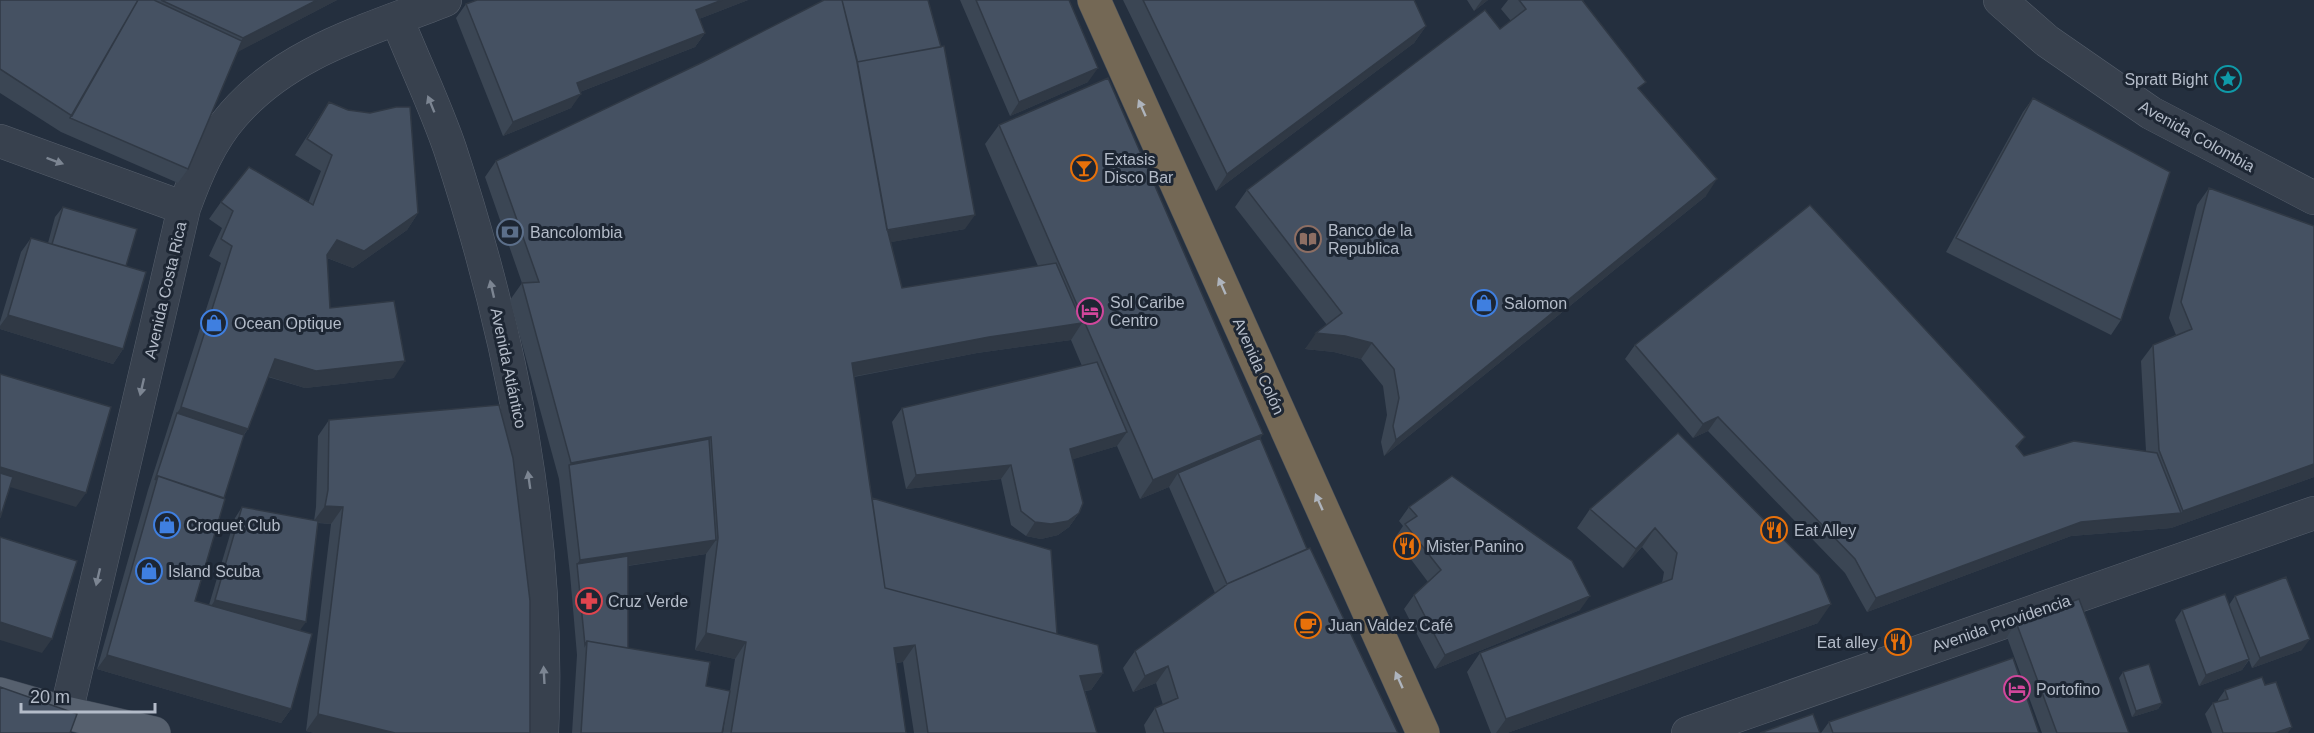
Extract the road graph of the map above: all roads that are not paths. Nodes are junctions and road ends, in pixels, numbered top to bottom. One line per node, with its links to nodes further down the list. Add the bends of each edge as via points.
1 (445, 0): 4 (street, Avenida Costa Rica)
2 (1094, 0): 13 (highway, Avenida Colón, one-way to 2)
3 (2000, 0): 6 (street, Avenida Colombia, via 2047,41 2151,114)
4 (397, 19): 7 (street, Avenida Costa Rica, via 329,45 276,74 233,115 201,165); 12 (street, Avenida Atlántico, one-way to 4, via 544,684 538,548 520,411 490,278 449,147)
5 (0, 141): 7 (street, one-way to 7)
6 (2314, 198)
7 (184, 208): 10 (street, Avenida Costa Rica, one-way to 10)
8 (2314, 513): 14 (street, Avenida Providencia)
9 (0, 694): 10 (main road)
10 (66, 713): 11 (main road)
11 (154, 733)
12 (542, 733)
13 (1423, 733)
14 (1688, 733)

